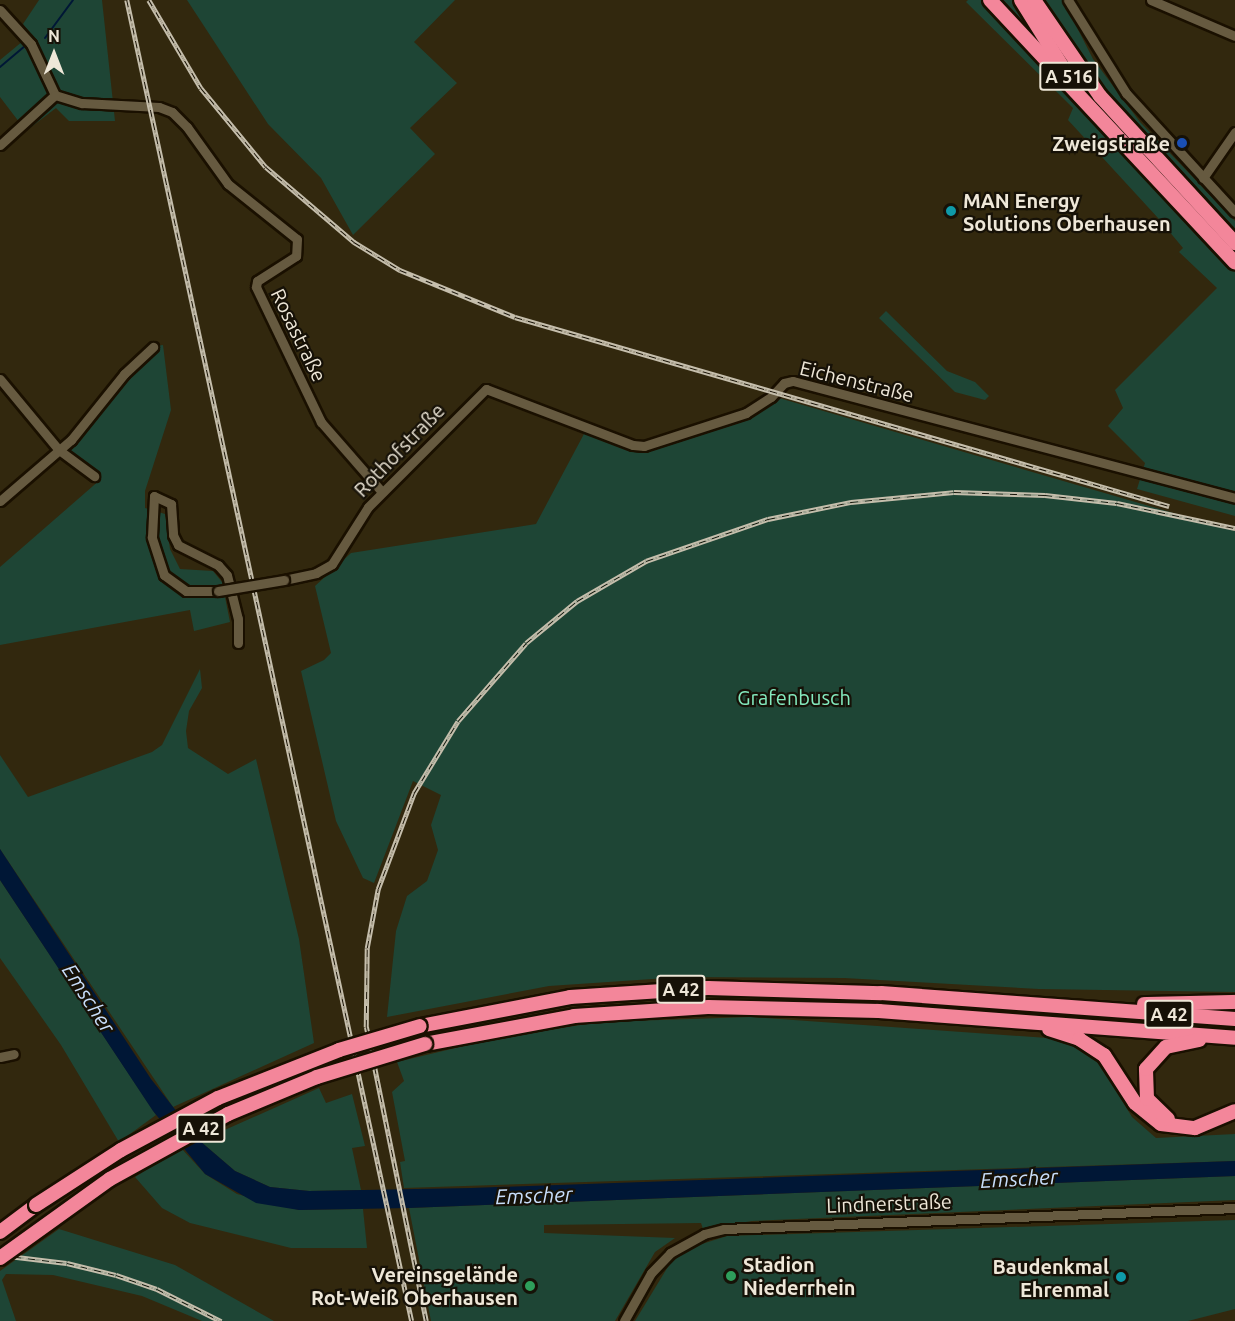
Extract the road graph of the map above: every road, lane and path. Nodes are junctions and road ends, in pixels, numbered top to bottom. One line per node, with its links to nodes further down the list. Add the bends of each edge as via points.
1 (990, 0): 11 (highway)
2 (1021, 0): 11 (highway, A 516, via 1062,67)
3 (1034, 0): 14 (highway, A 516, via 1100,96)
4 (1068, 0): 12 (street, via 1126,93)
5 (1151, 0): 7 (street)
6 (0, 10): 8 (street, via 31,44)
7 (1235, 36)
8 (55, 95): 10 (street); 21 (street, Rosastraße, via 82,103 159,107 172,112 228,184 297,239 296,256 257,281 256,287 321,422)
9 (1235, 132): 12 (street)
10 (0, 145)
11 (1125, 145): 15 (highway, A 516)
12 (1203, 178): 13 (street)
13 (1235, 212)
14 (1235, 243)
15 (1235, 263)
16 (153, 347): 19 (street, via 124,374)
17 (0, 379): 19 (street)
18 (486, 389): 21 (street, Rothofstraße); 22 (street, Eichenstraße, via 644,446 746,412 771,397 784,383 793,381)
19 (59, 450): 20 (street); 23 (street)
20 (94, 476)
21 (382, 492): 24 (street, Rothofstraße, bridge, via 363,513 332,564 316,573 284,580 218,591 186,591 164,575 152,537 154,496 171,504 173,536 178,545 218,565 227,574 238,620)
22 (1235, 498)
23 (0, 501)
24 (238, 643)
25 (1235, 1002): 26 (highway)
26 (1103, 1008): 27 (highway, A 42); 36 (highway, A 42, bridge, via 820,989 708,988 570,997 420,1026 309,1060 218,1098 121,1150)
27 (1235, 1019)
28 (1030, 1022): 29 (highway, A 42); 34 (highway, via 1096,1048 1110,1062 1140,1110 1161,1124 1195,1128); 37 (highway, A 42, bridge, via 821,1008 660,1009 574,1016 425,1044 317,1077 228,1114 96,1187)
29 (1216, 1036): 30 (highway, A 42); 33 (highway, via 1172,1045 1156,1054 1146,1069 1145,1093 1158,1113 1180,1122 1205,1118)
30 (1235, 1038)
31 (14, 1054): 32 (street)
32 (0, 1057)
33 (1235, 1103)
34 (1235, 1111)
35 (1235, 1208): 38 (street, Lindnerstraße, via 724,1228 670,1253 651,1274)
36 (0, 1232)
37 (0, 1258)
38 (624, 1321)

